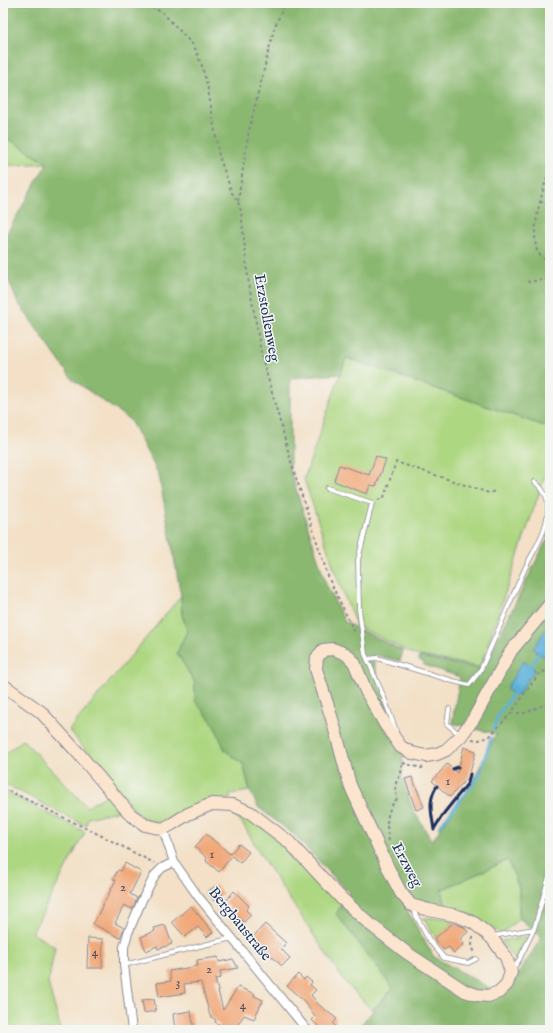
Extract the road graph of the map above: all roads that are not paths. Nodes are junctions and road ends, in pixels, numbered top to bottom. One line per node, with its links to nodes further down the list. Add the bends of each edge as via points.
1 (535, 482): 4 (lane, via 547,497 547,522 480,671 469,685 377,658)
2 (327, 488): 4 (lane, via 372,503 358,560 359,609)
3 (550, 604): 7 (street, Erzweg, via 511,651 474,718)
4 (367, 659): 8 (lane, via 395,727)
5 (3, 685): 9 (street, via 41,712 130,814 145,825)
6 (449, 709): 7 (lane, via 447,724)
7 (461, 736): 8 (street, Erzweg, via 446,750 426,756 412,753 401,747)
8 (398, 742): 12 (street, Erzweg, via 366,691 354,662 346,654 333,649 323,650 317,658 316,669 350,785 391,874)
9 (163, 829): 10 (street, Bergbaustraße); 18 (street, via 212,804 233,805 251,813 289,842 341,898 371,925 407,953 460,988 477,995 488,996 500,992 507,984)
10 (174, 862): 15 (street, Bergbaustraße); 17 (street, via 155,875 142,900 124,947)
11 (550, 873): 13 (lane)
12 (411, 905): 14 (street, Erzweg, via 458,916 474,923); 16 (lane, via 429,940 444,958 468,963)
13 (534, 929): 14 (lane); 18 (lane)
14 (491, 937): 18 (street, Erzweg, via 506,957)
15 (232, 938): 17 (lane); 20 (street, Bergbaustraße)
16 (476, 959)
17 (124, 965): 19 (street)
18 (511, 972)
19 (132, 1030)
20 (307, 1030)

